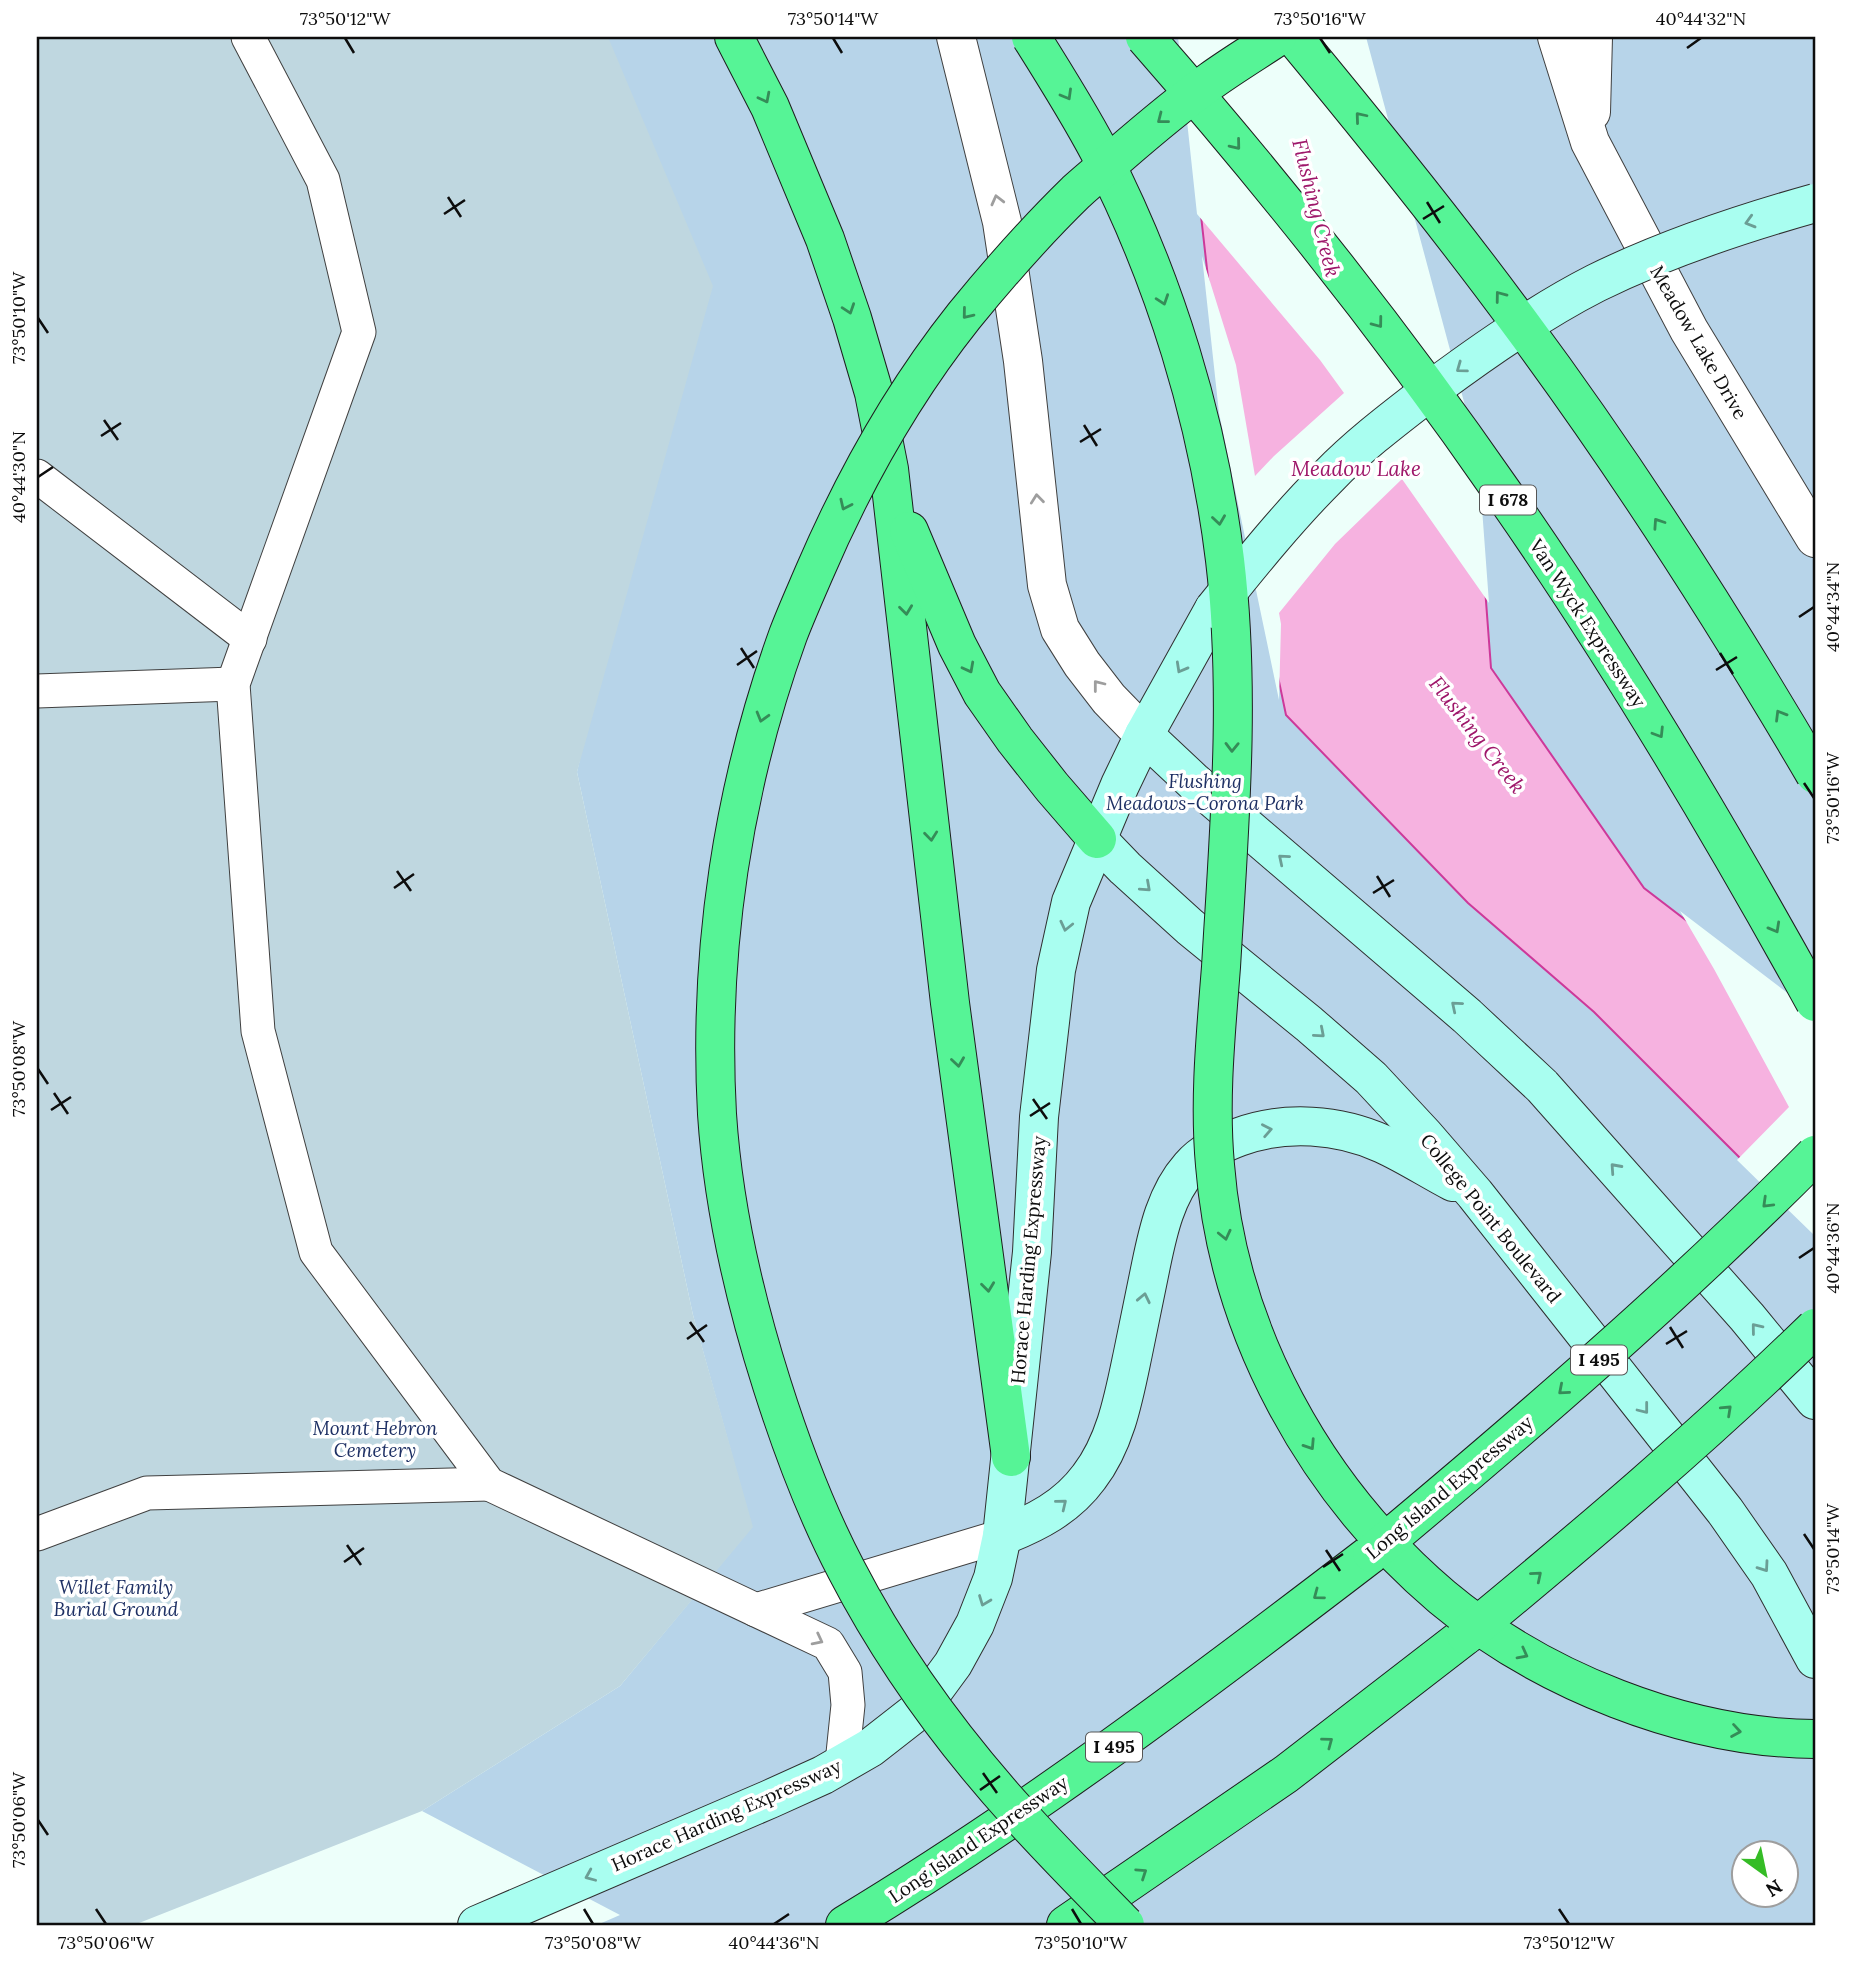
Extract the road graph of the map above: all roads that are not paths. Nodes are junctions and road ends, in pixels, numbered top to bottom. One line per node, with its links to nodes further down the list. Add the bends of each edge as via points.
1 (248, 37): 15 (lane, via 323,180 359,332)
2 (734, 37): 12 (highway, one-way to 12, via 775,118 825,239 874,393)
3 (956, 37): 18 (street, one-way to 3, via 1082,664 1060,629 1047,585 1023,361 1002,222)
4 (1031, 37): 32 (highway, one-way to 32, bridge, via 1099,151 1154,276 1178,345 1216,495 1226,564 1233,717 1212,1110 1215,1168 1236,1281 1278,1388 1338,1488 1374,1530 1415,1574 1511,1647 1564,1675 1674,1718 1738,1732)
5 (1145, 37): 21 (highway, Van Wyck Expressway / I 678, one-way to 21, bridge, via 1362,301 1504,494 1678,763)
6 (1277, 37): 37 (highway, one-way to 37, bridge, via 1145,133 1077,191 1022,248 962,318 863,467 789,633 764,710 728,866 719,946 717,1116 727,1202 761,1353 815,1504 882,1635 924,1698 1016,1812)
7 (1294, 37): 19 (highway, one-way to 7, bridge, via 1687,566 1589,419 1451,232)
8 (1557, 37): 10 (street, Meadow Lake Drive)
9 (1593, 37): 10 (street, Meadow Lake Drive)
10 (1590, 142): 14 (street, Meadow Lake Drive, via 1689,331)
11 (1815, 204): 18 (main road, Horace Harding Expressway, one-way to 18, bridge, via 1737,226 1596,284 1535,317 1397,416 1331,474 1214,609)
12 (889, 469): 20 (highway, one-way to 20, via 909,532 982,694); 26 (highway, one-way to 26, via 950,1003)
13 (37, 475): 15 (lane)
14 (1815, 538)
15 (250, 639): 16 (lane)
16 (233, 684): 17 (lane); 27 (lane, via 258,1031 316,1252)
17 (37, 691)
18 (1144, 735): 20 (main road, Horace Harding Expressway); 25 (main road, one-way to 18, via 1542,1086)
19 (1815, 774)
20 (1097, 839): 23 (main road, College Point Boulevard, one-way to 23, via 1190,927 1371,1078); 26 (main road, Horace Harding Expressway, one-way to 26, via 1071,902 1056,970)
21 (1815, 1003)
22 (1815, 1155): 35 (highway, Long Island Expressway / I 495, one-way to 35, bridge, via 1593,1364 1372,1553 1008,1822)
23 (1475, 1194): 29 (main road, one-way to 23, via 1033,1524 1064,1504 1090,1477 1122,1406 1157,1236 1170,1196 1190,1167 1216,1145 1283,1126 1350,1133 1382,1143); 31 (main road, College Point Boulevard, one-way to 31, via 1725,1511 1769,1574)
24 (1815, 1328): 36 (highway, one-way to 24, bridge, via 1286,1774 1466,1636 1584,1538)
25 (1815, 1400)
26 (1010, 1457): 29 (main road, Horace Harding Expressway)
27 (489, 1484): 28 (lane, via 147,1493); 30 (lane)
28 (37, 1534)
29 (1002, 1536): 30 (lane); 33 (main road, Horace Harding Expressway, one-way to 33, via 975,1624 953,1664 920,1709 870,1748)
30 (756, 1610): 33 (lane, one-way to 33, via 828,1644 845,1672 848,1705)
31 (1815, 1659)
32 (1815, 1739)
33 (842, 1763): 34 (main road, Horace Harding Expressway, one-way to 34, via 771,1800)
34 (477, 1925)
35 (845, 1925)
36 (1066, 1925)
37 (1125, 1925)

